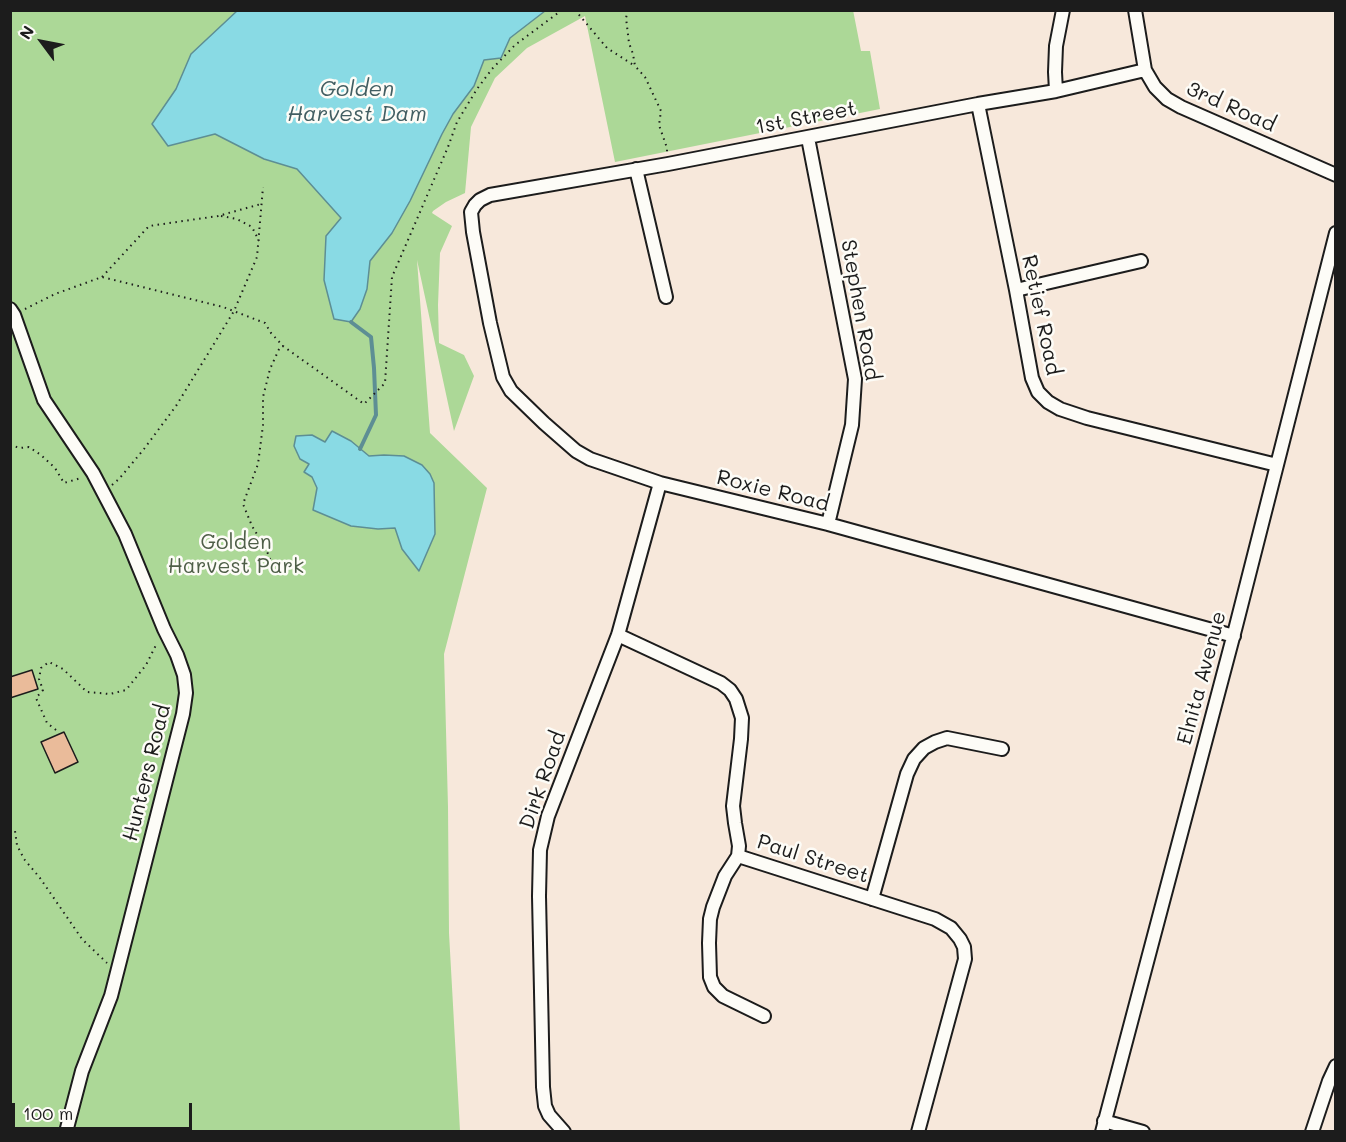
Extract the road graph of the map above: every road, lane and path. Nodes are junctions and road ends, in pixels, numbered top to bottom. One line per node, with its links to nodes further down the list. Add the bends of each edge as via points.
1 (562, 10): 26 (path, via 515,45 492,69 457,122 392,277 385,383 364,404)
2 (575, 10): 6 (path, via 607,48)
3 (627, 10): 6 (path)
4 (1063, 10): 8 (street, via 1056,46)
5 (1135, 10): 7 (street, 3rd Road)
6 (635, 66): 11 (path, via 645,77 661,111 659,125)
7 (1145, 70): 8 (street, 1st Street); 13 (street, 3rd Road, via 1155,87 1181,107)
8 (1056, 91): 9 (street, 1st Street)
9 (978, 104): 10 (street, 1st Street); 22 (street, Retief Road)
10 (808, 138): 11 (street, 1st Street); 32 (street, Stephen Road, via 855,379 852,425)
11 (668, 164): 12 (street, 1st Street)
12 (636, 170): 16 (street, 1st Street, via 490,195); 23 (street)
13 (1335, 175)
14 (263, 187): 15 (path)
15 (261, 204): 17 (path); 19 (path)
16 (475, 205): 30 (street, Roxie Road, via 471,212 473,232 501,370 510,391 576,451)
17 (218, 216): 19 (path, via 252,227); 21 (path, via 149,226)
18 (1335, 233): 28 (street, Elnita Avenue)
19 (259, 241): 24 (path, via 257,257)
20 (1141, 261): 22 (street)
21 (102, 277): 24 (path); 25 (path)
22 (1016, 290): 28 (street, Retief Road, via 1032,378 1048,402 1087,418)
23 (666, 297)
24 (234, 311): 26 (path, via 265,322); 31 (path, via 176,406)
25 (12, 312): 29 (street, Hunters Road, via 44,400)
26 (283, 346): 33 (path, via 270,369 263,397 258,464 243,504)
27 (10, 445): 29 (path, via 29,447 41,455 64,483)
28 (1277, 465): 36 (street, Elnita Avenue)
29 (93, 474): 31 (street, Hunters Road)
30 (660, 483): 32 (street, Roxie Road); 35 (street, Dirk Road)
31 (104, 493): 34 (street, Hunters Road)
32 (828, 524): 36 (street, Roxie Road)
33 (273, 571)
34 (164, 629): 37 (path, via 146,665 126,690 110,694 87,692 50,662 41,668 43,690 36,698 47,723); 42 (street, Hunters Road, via 184,675 186,693)
35 (618, 634): 40 (street, Paul Street, via 721,683 736,699 742,718 734,806); 47 (street, Dirk Road, via 548,816 540,850 543,1087 549,1115)
36 (1234, 636): 45 (street, Elnita Avenue)
37 (56, 730)
38 (1002, 749): 41 (street, via 947,738 924,748 914,759)
39 (10, 828): 42 (path, via 15,831 24,859 82,939)
40 (738, 856): 41 (street, Paul Street); 43 (street, via 713,907 710,976 723,996)
41 (872, 899): 48 (street, Paul Street, via 935,919 951,928 963,947 960,978)
42 (117, 973): 46 (street, Hunters Road, via 82,1071)
43 (764, 1016)
44 (1335, 1066): 50 (street)
45 (1103, 1126): 49 (street)
46 (66, 1131)
47 (564, 1131)
48 (918, 1131)
49 (1143, 1131)
50 (1312, 1131)

